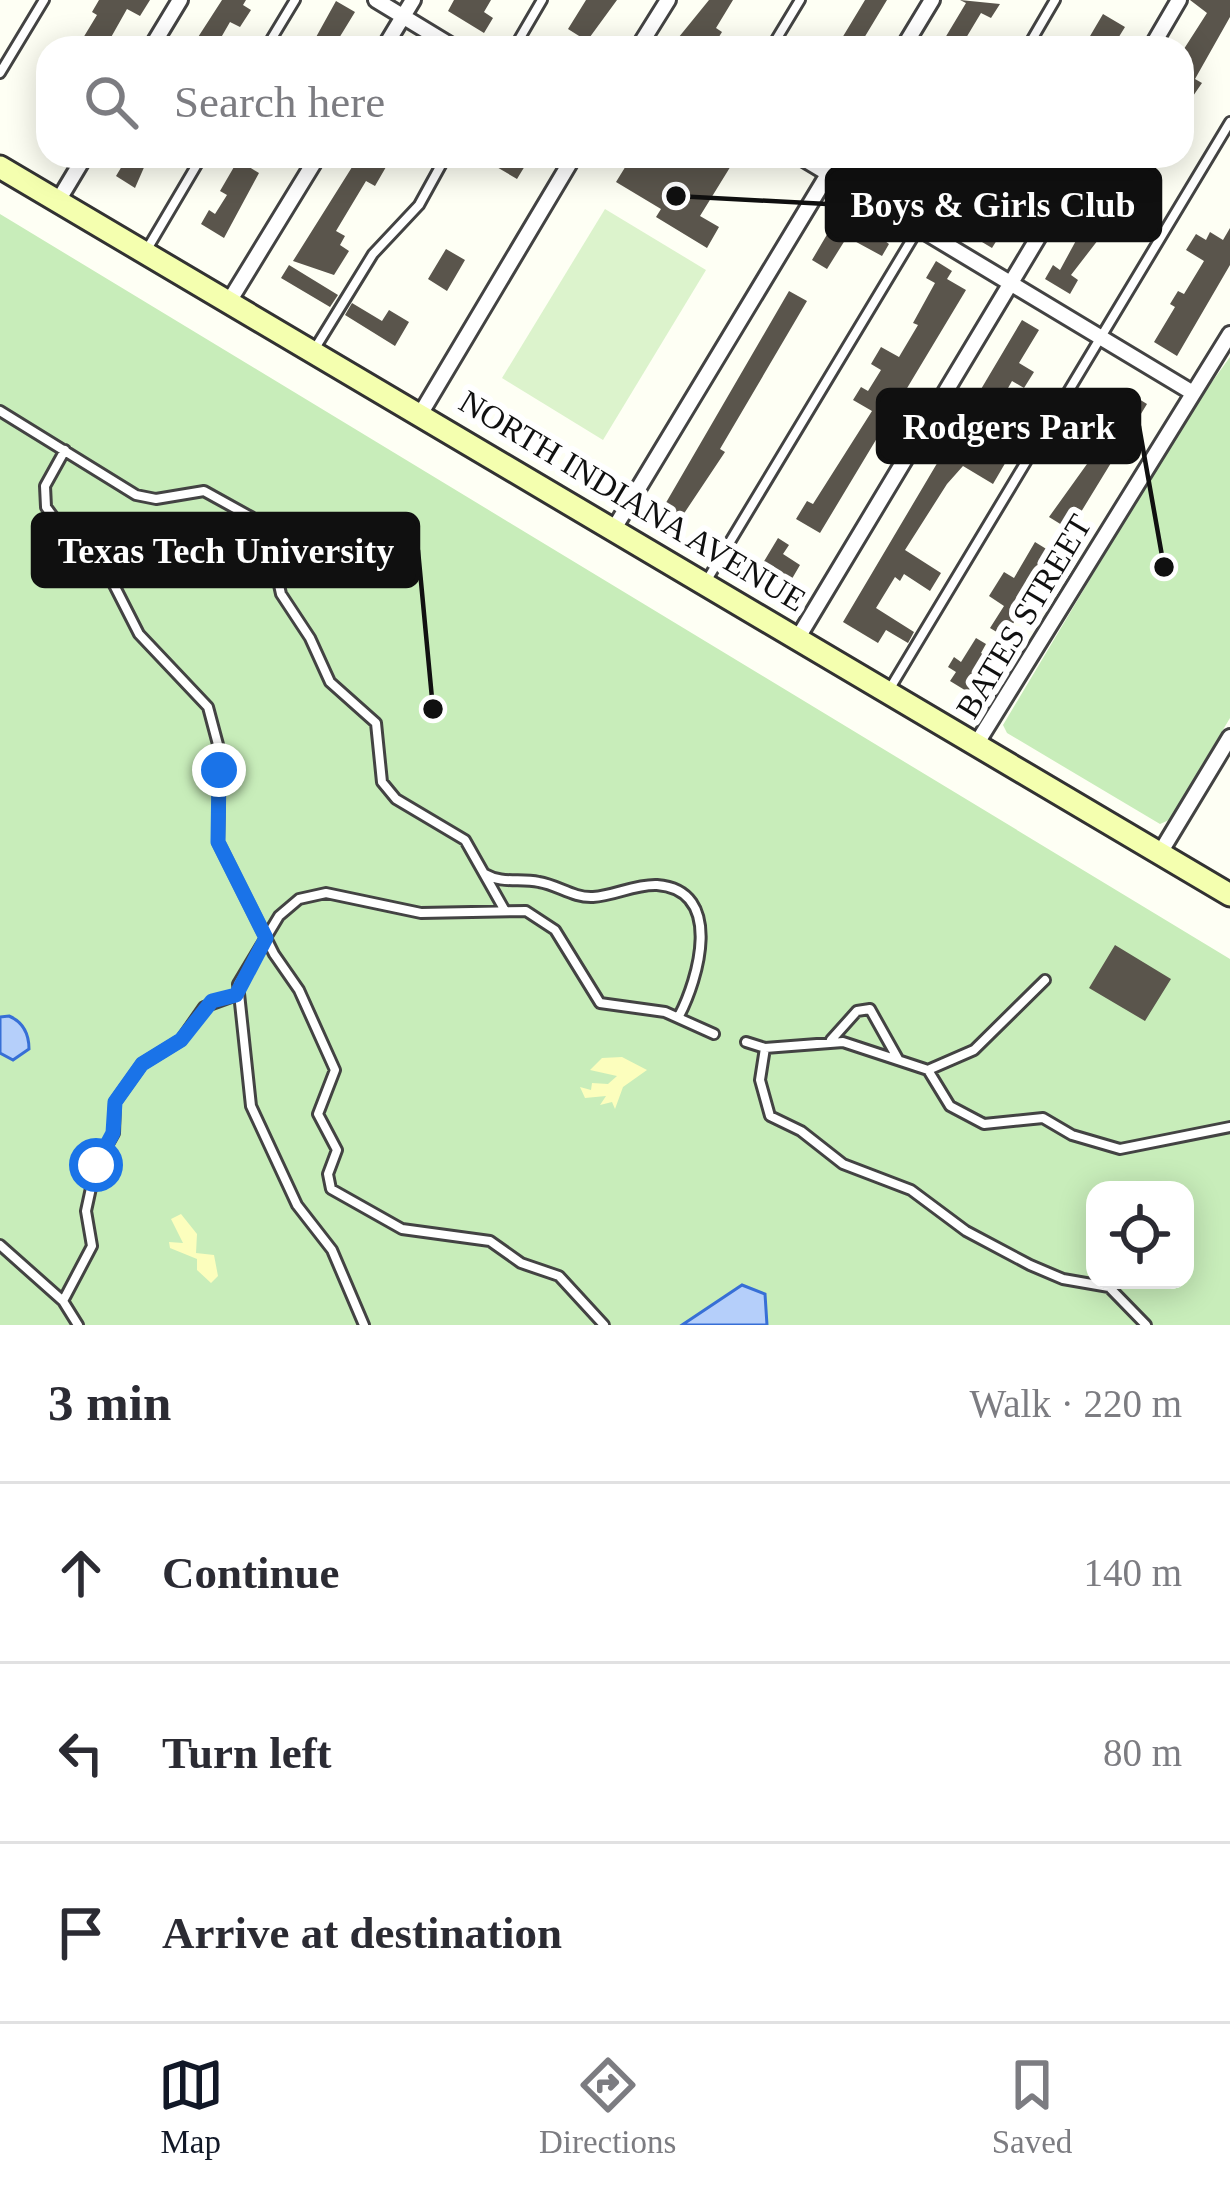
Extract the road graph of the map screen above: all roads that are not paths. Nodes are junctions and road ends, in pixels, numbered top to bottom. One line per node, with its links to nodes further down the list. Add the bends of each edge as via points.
1 (44, 0): 23 (lane)
2 (180, 0): 13 (street)
3 (295, 0): 14 (lane)
4 (376, 0): 12 (street)
5 (413, 0): 12 (street)
6 (542, 0): 17 (lane)
7 (668, 0): 18 (street)
8 (800, 0): 19 (lane)
9 (932, 0): 20 (street)
10 (1055, 0): 21 (lane)
11 (1179, 0): 22 (street)
12 (403, 16): 15 (street); 16 (street)
13 (158, 36)
14 (273, 36)
15 (391, 36)
16 (435, 36)
17 (521, 36)
18 (646, 36)
19 (778, 36)
20 (910, 36)
21 (1034, 36)
22 (1158, 36)
23 (0, 73)
24 (1230, 122): 42 (lane)
25 (0, 167): 36 (main road, NORTH INDIANA AVENUE)
26 (78, 168): 36 (street)
27 (195, 168): 38 (lane)
28 (311, 168): 40 (street)
29 (440, 168): 43 (lane)
30 (567, 168): 46 (street)
31 (820, 168): 35 (street)
32 (831, 168): 35 (street)
33 (955, 168): 37 (lane)
34 (1080, 168): 39 (street)
35 (828, 173): 37 (street); 48 (street)
36 (58, 202): 38 (main road, NORTH INDIANA AVENUE)
37 (919, 228): 39 (street); 49 (lane)
38 (146, 252): 40 (main road, NORTH INDIANA AVENUE)
39 (1011, 283): 42 (street); 50 (street)
40 (230, 300): 43 (main road, NORTH INDIANA AVENUE)
41 (1230, 334): 44 (street, BATES STREET)
42 (1101, 337): 44 (street); 51 (lane)
43 (314, 350): 46 (main road, NORTH INDIANA AVENUE)
44 (1193, 393): 53 (street, BATES STREET)
45 (0, 412): 47 (lane)
46 (421, 413): 48 (main road, NORTH INDIANA AVENUE)
47 (65, 450): 55 (lane, via 136,495 204,490 251,517 271,549 281,594 330,682 376,723 382,782 465,840); 58 (lane, via 45,486 46,507 112,581 139,634 208,707 220,752 218,842)
48 (615, 527): 49 (main road, NORTH INDIANA AVENUE)
49 (706, 581): 50 (main road, NORTH INDIANA AVENUE)
50 (799, 636): 51 (main road, NORTH INDIANA AVENUE)
51 (889, 690): 53 (main road, NORTH INDIANA AVENUE)
52 (1230, 737): 54 (street)
53 (977, 743): 54 (main road, NORTH INDIANA AVENUE)
54 (1160, 853): 56 (main road, NORTH INDIANA AVENUE)
55 (479, 869): 57 (lane); 61 (lane, via 496,880 538,881 583,897 649,885 681,894 702,940)
56 (1230, 895)
57 (504, 910): 58 (lane, via 421,913 326,892 287,905); 61 (lane, via 546,921 600,1003)
58 (266, 938): 60 (lane); 73 (lane, via 333,1063 318,1114 337,1150 331,1189 402,1229 490,1241 559,1276)
59 (1045, 980): 67 (lane, via 974,1050)
60 (236, 995): 70 (lane, via 204,1007 181,1040 142,1064 115,1102 113,1133 86,1211 92,1246); 72 (lane, via 250,1106 297,1205 332,1250)
61 (679, 1016): 62 (lane)
62 (714, 1034)
63 (830, 1041): 65 (lane); 66 (lane); 66 (lane, via 870,1009)
64 (746, 1042): 65 (lane)
65 (765, 1048): 74 (lane, via 760,1080 775,1120 843,1164 911,1190 1030,1265 1109,1287)
66 (901, 1062): 67 (lane)
67 (928, 1070): 68 (lane, via 950,1106 984,1124 1043,1118 1120,1149)
68 (1230, 1127)
69 (0, 1245): 70 (lane)
70 (63, 1301): 71 (lane)
71 (78, 1325)
72 (364, 1325)
73 (604, 1325)
74 (1147, 1325)

